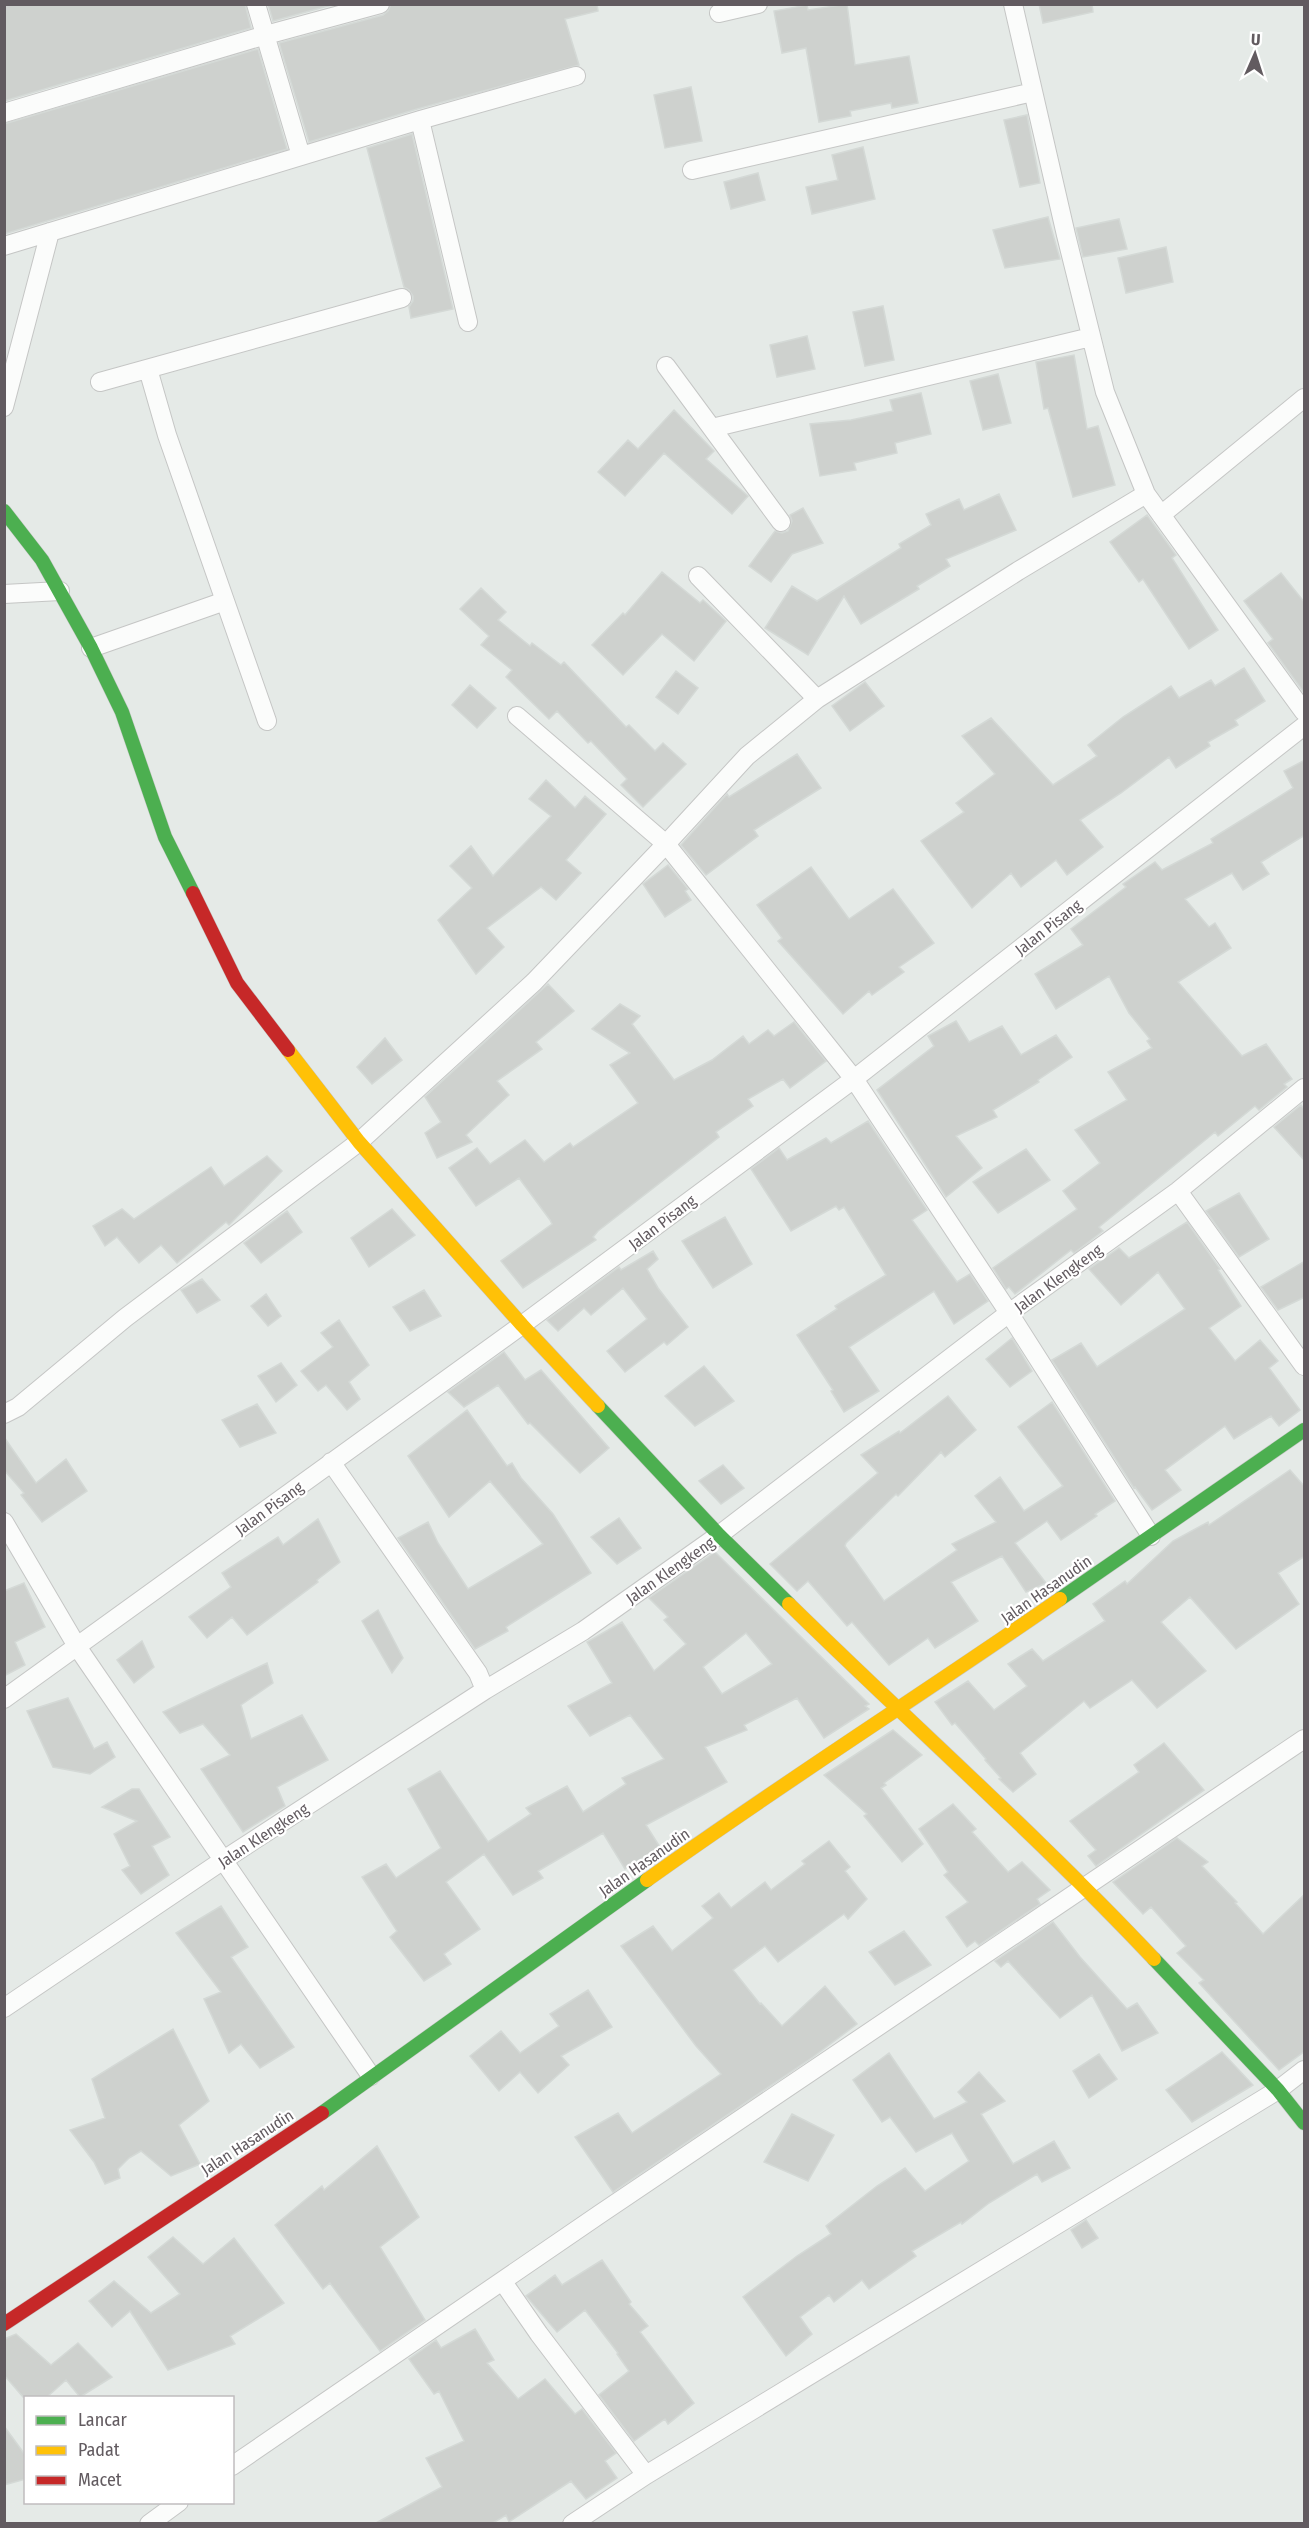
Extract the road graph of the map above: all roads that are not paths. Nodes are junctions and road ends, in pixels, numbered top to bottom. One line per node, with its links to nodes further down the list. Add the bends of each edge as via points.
1 (256, 4): 6 (street)
2 (380, 4): 6 (street)
3 (758, 4): 5 (street)
4 (1013, 4): 8 (street)
5 (719, 13)
6 (266, 35): 9 (street); 11 (street)
7 (576, 76): 10 (street)
8 (1033, 92): 12 (street); 17 (street)
9 (4, 113)
10 (420, 120): 11 (street); 16 (street)
11 (301, 156): 13 (street)
12 (692, 170)
13 (50, 232): 14 (street); 22 (street)
14 (4, 246)
15 (402, 298): 19 (street)
16 (468, 322)
17 (1091, 337): 23 (street); 24 (street, via 1105,392)
18 (666, 366): 23 (street)
19 (148, 369): 20 (street); 31 (street)
20 (100, 382)
21 (1305, 398): 26 (street)
22 (4, 407)
23 (712, 428): 27 (street)
24 (1146, 494): 26 (street); 33 (street)
25 (4, 512): 29 (street, via 42,560)
26 (1161, 515): 34 (street)
27 (781, 522)
28 (698, 576): 33 (street)
29 (60, 591): 30 (street); 32 (street)
30 (4, 594)
31 (225, 601): 32 (street); 36 (street)
32 (92, 648): 41 (street, via 122,712 165,837 237,983)
33 (817, 699): 38 (street, via 747,756)
34 (1305, 712)
35 (517, 716): 38 (street)
36 (267, 721)
37 (1305, 726): 39 (street, Jalan Pisang)
38 (666, 844): 39 (street); 41 (street, via 534,982)
39 (854, 1079): 43 (street); 44 (street, Jalan Pisang)
40 (1305, 1088): 42 (street, Jalan Klengkeng)
41 (359, 1142): 44 (street); 46 (street)
42 (1178, 1191): 43 (street, Jalan Klengkeng); 45 (street)
43 (1009, 1313): 50 (street, Jalan Klengkeng); 51 (street)
44 (522, 1325): 48 (street, Jalan Pisang); 50 (street)
45 (1305, 1366)
46 (4, 1414)
47 (1305, 1431): 51 (street, Jalan Hasanudin)
48 (331, 1462): 52 (street, Jalan Pisang); 53 (street, via 478,1673)
49 (4, 1522): 52 (street)
50 (720, 1535): 53 (street, Jalan Klengkeng, via 583,1631); 55 (street)
51 (1151, 1536): 55 (street, Jalan Hasanudin)
52 (78, 1648): 54 (street, Jalan Pisang); 57 (street)
53 (485, 1690): 57 (street, Jalan Klengkeng)
54 (4, 1699)
55 (898, 1711): 58 (street); 61 (street, Jalan Hasanudin, via 837,1748)
56 (1305, 1739): 58 (street)
57 (222, 1861): 59 (street, Jalan Klengkeng); 61 (street)
58 (1086, 1887): 62 (street); 64 (street)
59 (4, 2008)
60 (1305, 2070): 62 (street)
61 (371, 2076): 65 (street, Jalan Hasanudin, via 313,2119)
62 (1278, 2090): 63 (street); 67 (street)
63 (1305, 2123)
64 (503, 2282): 66 (street); 67 (street)
65 (4, 2324)
66 (234, 2465)
67 (646, 2475): 70 (street)
68 (176, 2504): 69 (street)
69 (149, 2523)
70 (572, 2523)

